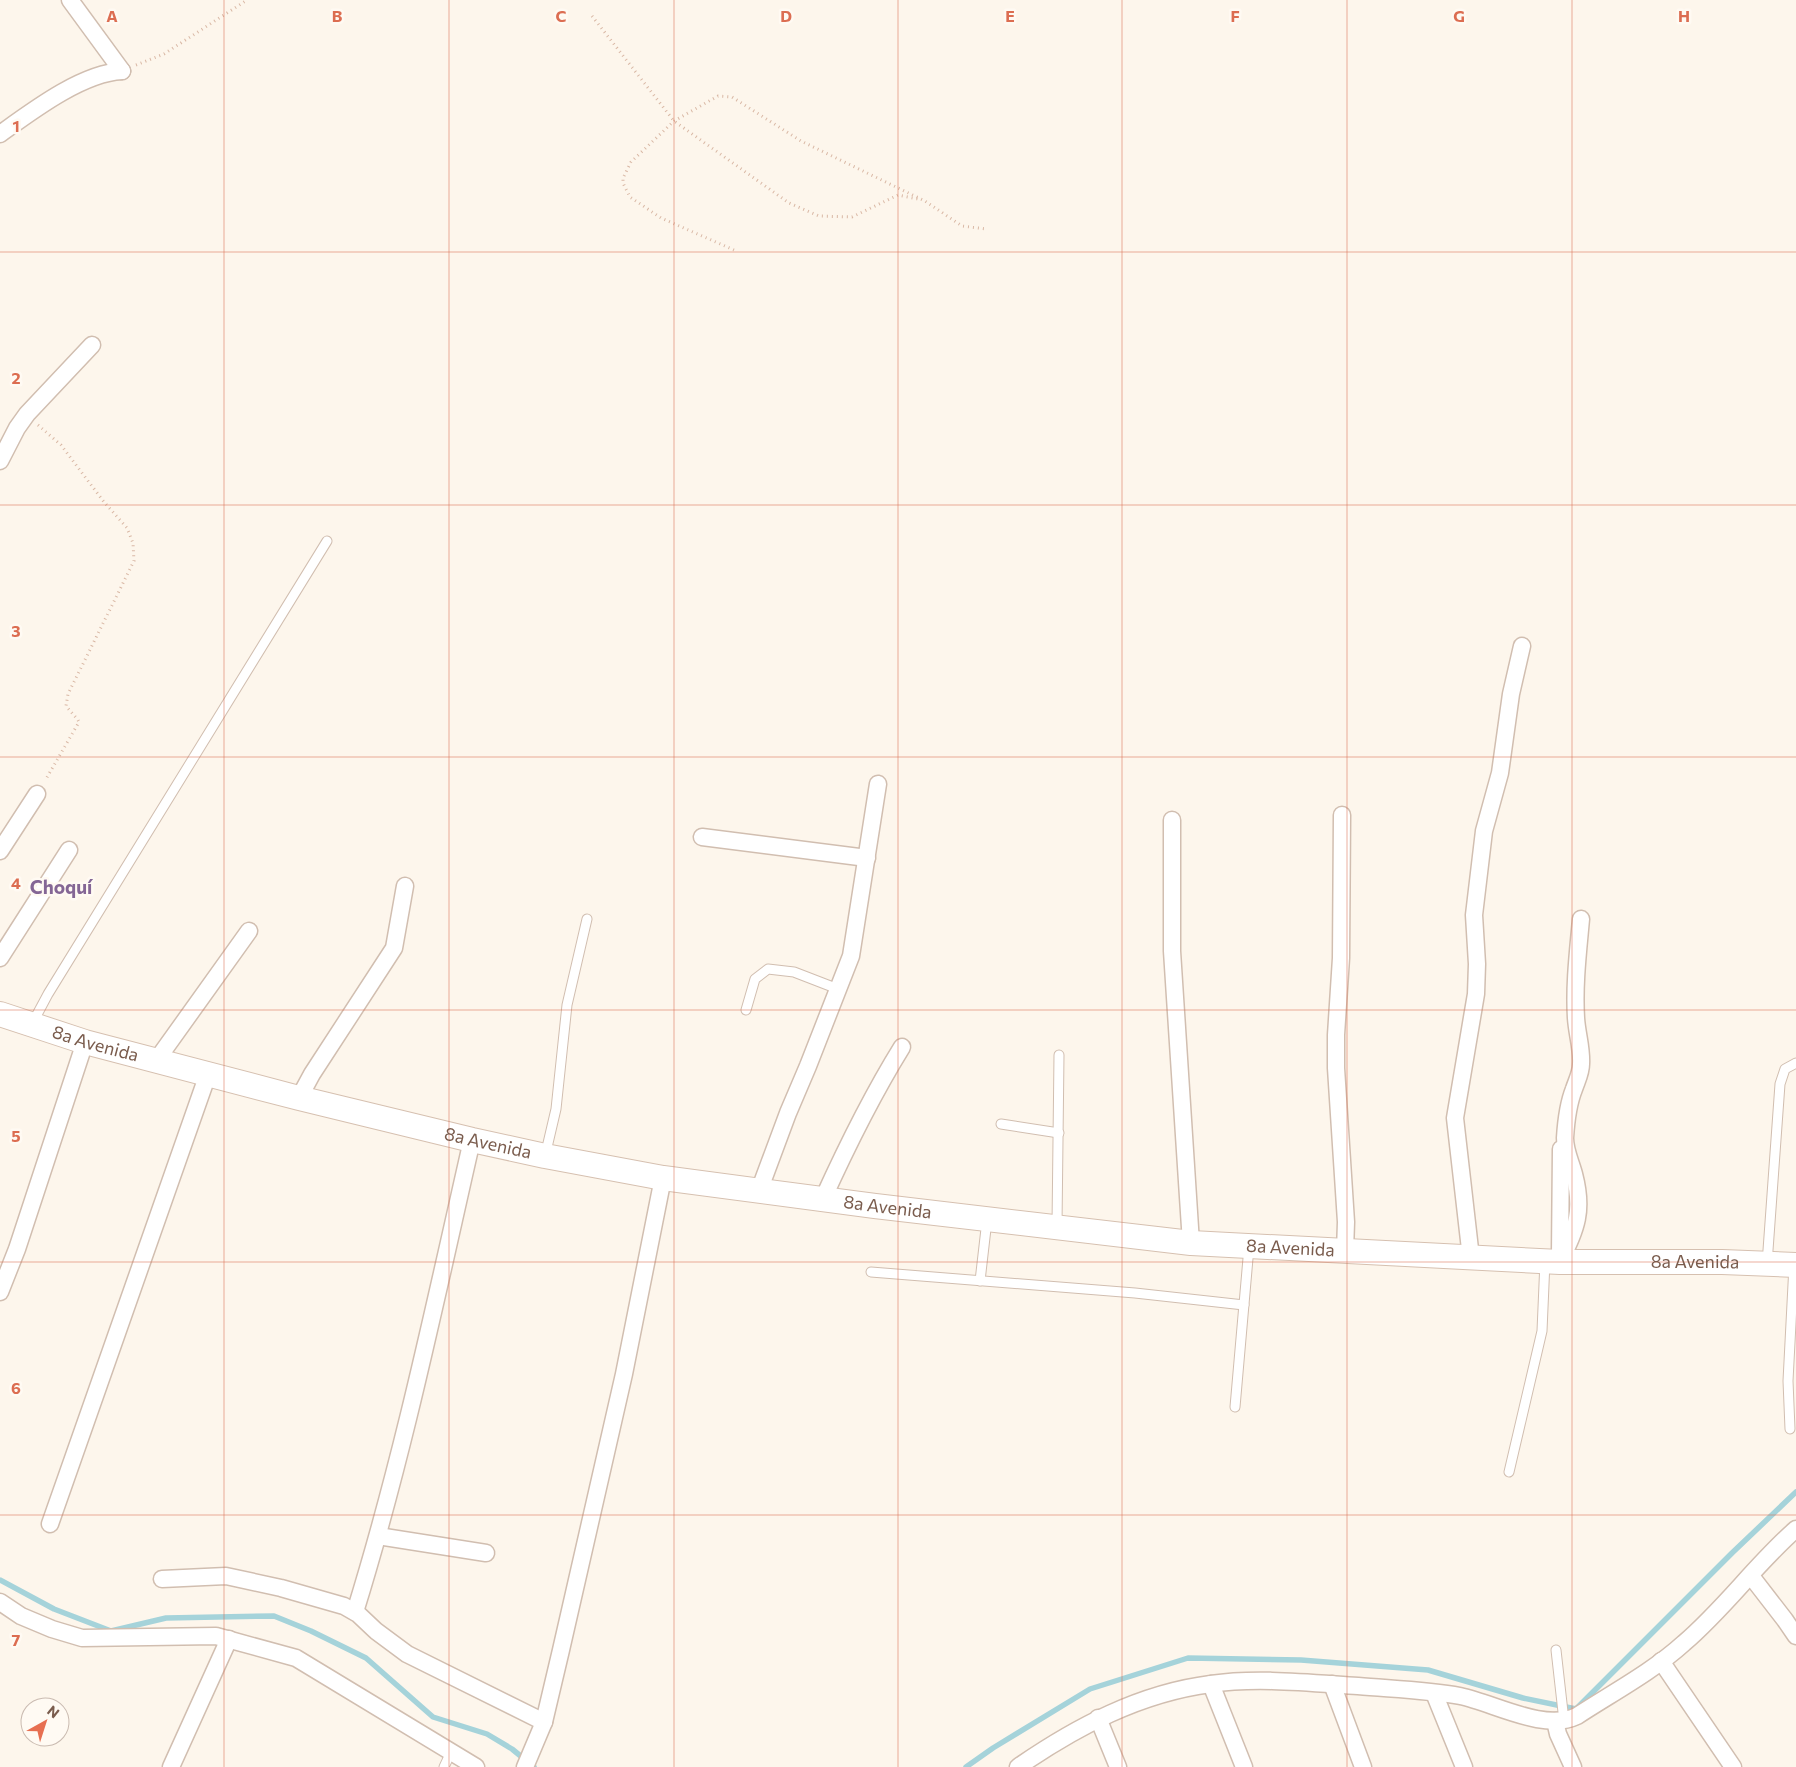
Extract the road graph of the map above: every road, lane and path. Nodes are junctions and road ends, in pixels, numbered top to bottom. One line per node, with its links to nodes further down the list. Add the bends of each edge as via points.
1 (70, 0): 4 (street)
2 (247, 0): 4 (path, via 164,54)
3 (592, 16): 5 (path)
4 (122, 71): 6 (street, via 106,72 74,87)
5 (674, 121): 7 (path, via 718,96 732,97 800,141); 7 (path, via 789,202 819,216 852,217 898,195); 9 (path, via 630,162 622,178 623,183 630,197 661,218)
6 (0, 134)
7 (925, 201): 8 (path, via 962,226)
8 (986, 229)
9 (734, 250)
10 (92, 345): 11 (street)
11 (27, 414): 12 (street); 16 (path, via 61,445 127,528 133,543 134,561 68,694 66,706 79,722)
12 (0, 461)
13 (327, 541): 31 (lane)
14 (1522, 646): 51 (street, via 1511,694 1500,773 1484,832 1474,915 1476,994 1455,1118)
15 (878, 784): 22 (street)
16 (37, 794): 20 (street)
17 (1342, 815): 50 (street, via 1336,1068)
18 (1172, 820): 48 (street, via 1172,951)
19 (702, 837): 22 (street)
20 (0, 850)
21 (69, 850): 27 (street)
22 (866, 858): 28 (street, via 851,956)
23 (405, 886): 38 (street, via 394,948)
24 (587, 919): 42 (lane, via 567,1005 556,1109)
25 (1581, 920): 52 (street, via 1576,994 1581,1064 1579,1077 1561,1111)
26 (249, 931): 35 (street)
27 (0, 958)
28 (838, 989): 29 (lane, via 794,972 768,969 756,979); 44 (street)
29 (746, 1010)
30 (0, 1014): 31 (street, 8a Avenida)
31 (32, 1024): 32 (street, 8a Avenida)
32 (84, 1042): 35 (street, 8a Avenida); 57 (street)
33 (902, 1046): 45 (street, via 849,1141)
34 (1059, 1055): 40 (lane)
35 (156, 1061): 37 (street, 8a Avenida)
36 (1796, 1063): 53 (lane, via 1785,1069 1780,1084)
37 (208, 1074): 38 (street, 8a Avenida); 62 (street)
38 (299, 1098): 41 (street, 8a Avenida)
39 (1001, 1124): 40 (lane)
40 (1059, 1133): 47 (lane)
41 (472, 1140): 42 (street, 8a Avenida); 64 (street, via 412,1405)
42 (545, 1156): 43 (street, 8a Avenida)
43 (663, 1178): 44 (street, 8a Avenida); 79 (street, via 624,1374)
44 (759, 1191): 45 (street, 8a Avenida)
45 (823, 1200): 46 (street, 8a Avenida)
46 (987, 1220): 47 (street, 8a Avenida); 56 (lane)
47 (1057, 1228): 48 (street, 8a Avenida)
48 (1191, 1243): 49 (street, 8a Avenida)
49 (1249, 1247): 50 (street, 8a Avenida); 58 (lane)
50 (1345, 1251): 51 (street, 8a Avenida)
51 (1471, 1258): 52 (street, 8a Avenida)
52 (1552, 1261): 53 (street, 8a Avenida); 61 (lane, via 1542,1331)
53 (1767, 1264): 54 (street, 8a Avenida)
54 (1795, 1265): 60 (lane, via 1788,1381)
55 (871, 1272): 56 (lane)
56 (980, 1280): 58 (lane)
57 (0, 1292)
58 (1244, 1305): 59 (lane)
59 (1235, 1407)
60 (1790, 1429)
61 (1510, 1472)
62 (50, 1524)
63 (1796, 1529): 66 (street)
64 (378, 1536): 65 (street); 69 (street)
65 (486, 1553)
66 (1751, 1576): 70 (street); 73 (street, via 1685,1642)
67 (162, 1579): 69 (street, via 226,1576 281,1588)
68 (0, 1602): 71 (street, via 21,1616 82,1638 216,1636)
69 (355, 1612): 79 (street, via 407,1654)
70 (1796, 1636)
71 (229, 1639): 80 (street, via 296,1658); 82 (street)
72 (1556, 1650): 78 (lane)
73 (1661, 1661): 78 (street, via 1577,1716); 91 (street)
74 (1211, 1684): 75 (street); 77 (street, via 1147,1699); 87 (street)
75 (1332, 1684): 76 (street); 88 (street)
76 (1434, 1693): 78 (street, via 1461,1696 1518,1714); 89 (street)
77 (1098, 1718): 81 (street); 86 (street)
78 (1561, 1718): 90 (street, via 1558,1734)
79 (541, 1728): 85 (street)
80 (451, 1752): 83 (lane); 84 (street)
81 (1024, 1765)
82 (171, 1767)
83 (444, 1767)
84 (476, 1767)
85 (524, 1767)
86 (1118, 1767)
87 (1244, 1767)
88 (1363, 1767)
89 (1464, 1767)
90 (1573, 1767)
91 (1733, 1767)

